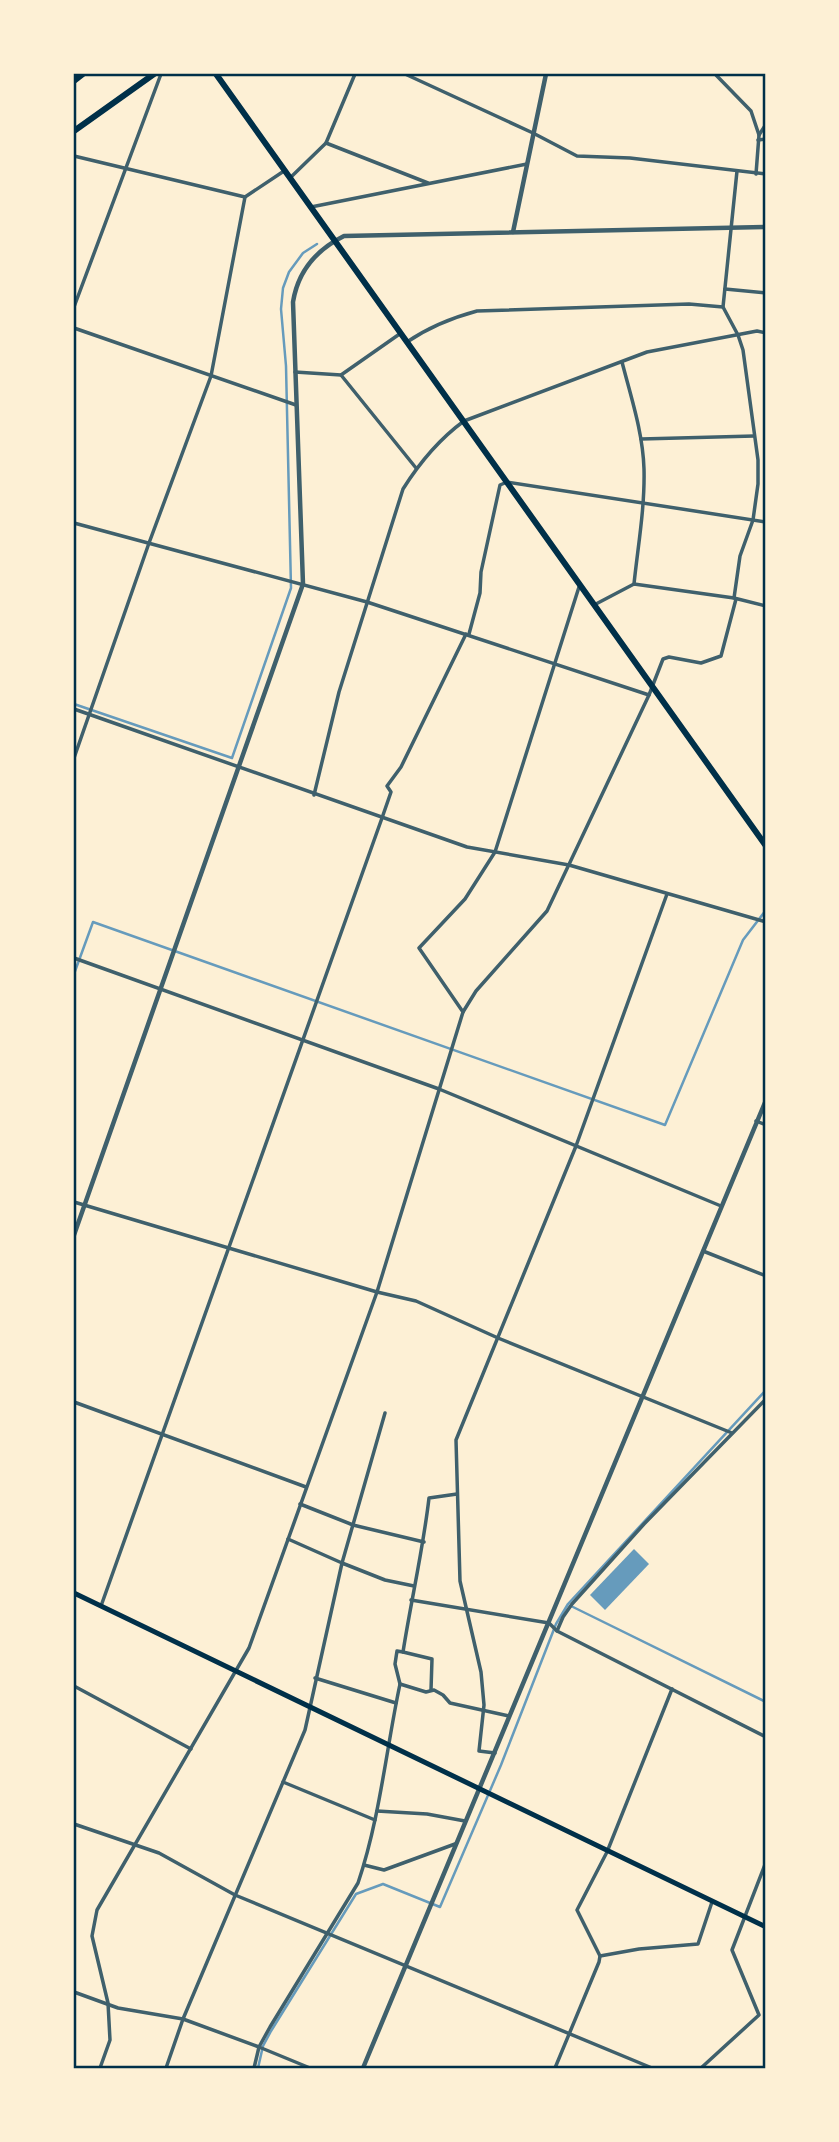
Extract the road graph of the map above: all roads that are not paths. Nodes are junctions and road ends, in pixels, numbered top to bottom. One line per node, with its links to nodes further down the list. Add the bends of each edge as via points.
1 (83, 74): 9 (highway)
2 (154, 74): 11 (highway)
3 (161, 74): 18 (street)
4 (216, 74): 19 (highway)
5 (355, 74): 15 (street)
6 (405, 74): 12 (street)
7 (546, 74): 12 (street)
8 (715, 74): 13 (street, via 751,111)
9 (74, 81)
10 (765, 124): 13 (street)
11 (74, 131)
12 (533, 133): 17 (street); 20 (street, via 577,156)
13 (758, 138): 14 (street); 21 (street)
14 (765, 139)
15 (326, 143): 23 (street); 24 (street)
16 (74, 156): 18 (street)
17 (527, 164): 24 (street); 29 (street)
18 (124, 167): 25 (street); 33 (street)
19 (285, 170): 23 (highway); 25 (street)
20 (737, 171): 21 (street); 28 (street)
21 (756, 174): 22 (street)
22 (765, 174)
23 (291, 177): 26 (highway)
24 (429, 183): 26 (street)
25 (244, 197): 43 (street)
26 (311, 207): 30 (highway)
27 (765, 227): 28 (street)
28 (731, 228): 29 (street); 31 (street)
29 (513, 232): 30 (street, via 344,236)
30 (335, 240): 36 (highway); 41 (street, via 307,264 298,281 293,302)
31 (725, 289): 32 (street); 34 (street)
32 (765, 293)
33 (74, 307)
34 (723, 307): 38 (street); 39 (street, via 689,304 477,312 445,320)
35 (74, 328): 43 (street)
36 (401, 333): 39 (highway); 42 (street)
37 (765, 333): 38 (street)
38 (738, 335): 40 (street, via 648,352); 46 (street)
39 (407, 342): 45 (highway)
40 (622, 362): 45 (street); 47 (street)
41 (295, 372): 42 (street); 44 (street)
42 (341, 375): 50 (street)
43 (211, 376): 44 (street); 56 (street)
44 (296, 405): 58 (street)
45 (464, 421): 50 (street); 51 (highway)
46 (754, 436): 47 (street); 49 (street)
47 (641, 439): 52 (street)
48 (765, 458): 49 (street)
49 (758, 460): 53 (street)
50 (416, 468): 61 (street, via 403,489)
51 (507, 482): 52 (street); 59 (highway); 64 (street, via 500,485 480,593)
52 (643, 503): 53 (street); 57 (street)
53 (753, 520): 54 (street); 60 (street, via 740,556)
54 (765, 522)
55 (74, 523): 56 (street)
56 (149, 543): 58 (street); 69 (street)
57 (634, 583): 60 (street); 62 (street)
58 (303, 584): 61 (street); 71 (street)
59 (580, 585): 62 (highway); 65 (street)
60 (735, 599): 63 (street); 66 (street, via 721,656 701,663 663,659)
61 (367, 602): 64 (street); 72 (street)
62 (594, 605): 66 (highway)
63 (765, 606)
64 (467, 634): 65 (street); 73 (street, via 387,786 391,792)
65 (555, 663): 67 (street); 75 (street)
66 (652, 687): 67 (street); 74 (highway)
67 (649, 695): 76 (street)
68 (74, 709): 69 (street)
69 (89, 714): 70 (street); 71 (street)
70 (74, 758)
71 (238, 768): 72 (street); 80 (street)
72 (314, 794): 73 (street)
73 (382, 818): 75 (street); 82 (street)
74 (765, 846)
75 (495, 852): 76 (street); 81 (street, via 465,900 419,948)
76 (569, 865): 77 (street); 81 (street, via 547,911)
77 (667, 894): 78 (street); 87 (street)
78 (765, 922)
79 (74, 958): 80 (street)
80 (160, 989): 82 (street); 89 (street)
81 (463, 1012): 83 (street)
82 (303, 1039): 83 (street); 92 (street)
83 (439, 1088): 87 (street); 95 (street)
84 (765, 1100): 85 (street)
85 (756, 1121): 86 (street); 90 (street)
86 (765, 1125)
87 (576, 1146): 90 (street); 96 (street)
88 (74, 1202): 89 (street)
89 (84, 1205): 91 (street); 92 (street)
90 (721, 1206): 93 (street)
91 (74, 1235)
92 (229, 1248): 95 (street); 102 (street)
93 (702, 1250): 94 (street); 97 (street)
94 (765, 1276)
95 (377, 1292): 96 (street, via 416,1301); 103 (street)
96 (498, 1338): 97 (street); 104 (street, via 456,1440)
97 (642, 1397): 101 (street); 115 (street)
98 (765, 1399): 101 (street)
99 (74, 1402): 102 (street)
100 (385, 1413): 106 (street)
101 (732, 1433): 116 (street, via 572,1604)
102 (163, 1435): 103 (street); 113 (street)
103 (306, 1487): 105 (street)
104 (457, 1494): 108 (street, via 429,1498); 114 (street, via 460,1581)
105 (300, 1504): 106 (street); 107 (street)
106 (353, 1525): 108 (street); 109 (street)
107 (288, 1539): 109 (street); 118 (street, via 249,1648)
108 (424, 1542): 110 (street)
109 (342, 1563): 110 (street); 119 (street)
110 (414, 1586): 112 (street)
111 (74, 1593): 113 (main road)
112 (411, 1600): 114 (street); 117 (street)
113 (101, 1606): 118 (main road)
114 (468, 1608): 115 (street); 126 (street)
115 (549, 1623): 116 (street); 127 (street)
116 (557, 1631): 122 (street)
117 (403, 1652): 120 (street, via 397,1651 395,1664); 123 (street, via 432,1659)
118 (234, 1671): 125 (main road); 130 (street)
119 (315, 1678): 124 (street); 125 (street)
120 (400, 1684): 123 (street); 124 (street)
121 (74, 1686): 130 (street)
122 (672, 1689): 128 (street); 140 (street)
123 (431, 1690): 126 (street, via 450,1703)
124 (396, 1703): 129 (street)
125 (310, 1708): 129 (main road); 132 (street)
126 (484, 1709): 127 (street); 131 (street, via 479,1751)
127 (510, 1717): 131 (street)
128 (765, 1737)
129 (388, 1745): 133 (main road); 134 (street)
130 (191, 1749): 139 (street)
131 (495, 1753): 133 (street)
132 (283, 1782): 135 (street); 143 (street)
133 (480, 1790): 136 (street); 140 (main road)
134 (377, 1811): 135 (street); 136 (street)
135 (375, 1820): 142 (street)
136 (466, 1822): 138 (street)
137 (74, 1824): 139 (street)
138 (457, 1844): 142 (street, via 384,1870); 149 (street)
139 (135, 1845): 143 (street, via 159,1853); 151 (street, via 93,1924)
140 (607, 1852): 144 (main road); 148 (street, via 577,1910)
141 (765, 1862): 145 (street)
142 (364, 1865): 147 (street)
143 (235, 1895): 147 (street); 152 (street)
144 (712, 1902): 145 (main road); 148 (street, via 698,1944)
145 (744, 1917): 146 (main road); 162 (street, via 732,1950 759,2015)
146 (765, 1927)
147 (327, 1933): 149 (street); 154 (street)
148 (600, 1956): 153 (street)
149 (405, 1966): 153 (street); 159 (street)
150 (74, 1992): 151 (street)
151 (108, 2003): 152 (street); 155 (street, via 110,2040)
152 (183, 2019): 154 (street); 156 (street)
153 (569, 2035): 160 (street); 161 (street)
154 (259, 2047): 157 (street); 158 (street)
155 (100, 2068)
156 (166, 2068)
157 (254, 2068)
158 (310, 2068)
159 (363, 2068)
160 (555, 2068)
161 (652, 2068)
162 (701, 2068)

